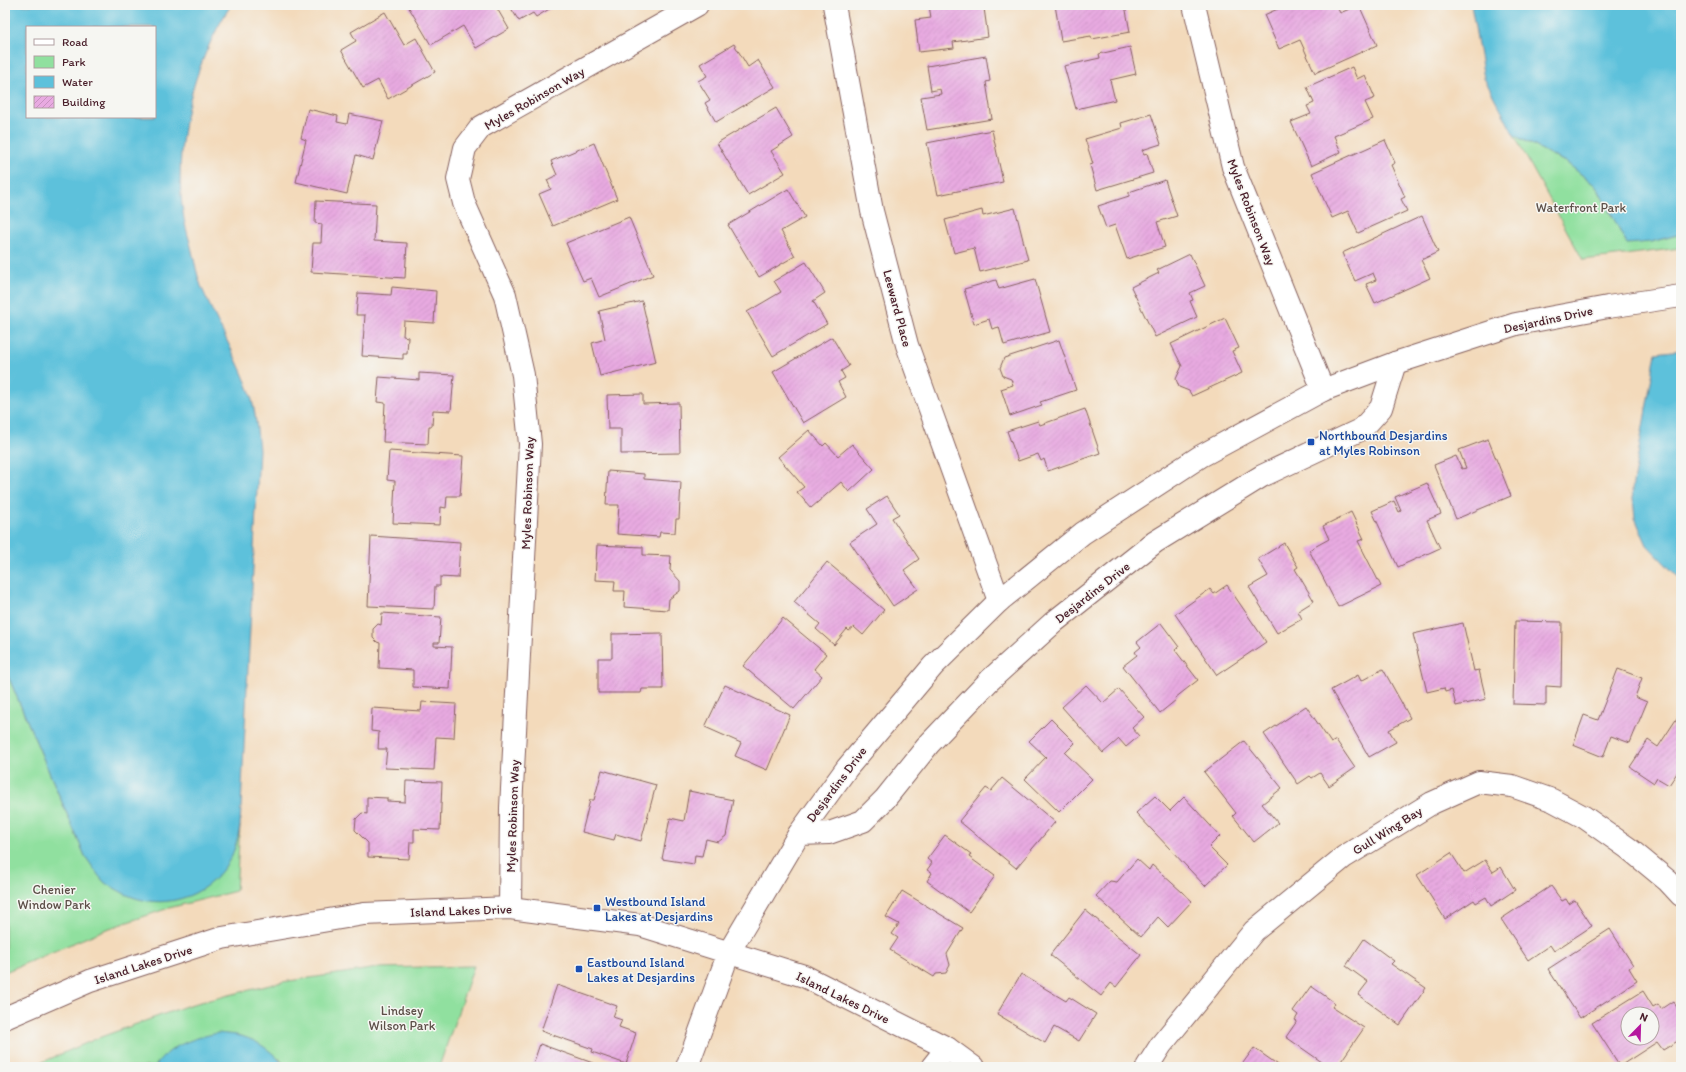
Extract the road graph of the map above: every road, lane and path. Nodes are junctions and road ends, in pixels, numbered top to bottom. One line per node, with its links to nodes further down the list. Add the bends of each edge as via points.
1 (696, 5): 10 (street, Myles Robinson Way, via 481,128 465,148 458,179 464,203 505,295 523,374 530,444 512,808)
2 (834, 5): 7 (street, Leeward Place, via 872,211 907,345)
3 (1194, 5): 6 (street, Myles Robinson Way, via 1233,167)
4 (1681, 296): 5 (street, Desjardins Drive, via 1516,324)
5 (1395, 363): 6 (street, Desjardins Drive); 8 (street, Desjardins Drive, via 1381,408 1362,428 1262,476 1155,542 1054,622 990,680 929,744 885,799 863,821 829,834)
6 (1323, 390): 7 (street, Desjardins Drive, via 1201,456 1096,524)
7 (1000, 602): 8 (street, Desjardins Drive, via 933,666 847,768)
8 (799, 834): 11 (street, Desjardins Drive)
9 (1681, 895): 17 (street, Gull Wing Bay, via 1628,848 1584,817 1552,800 1512,786 1479,782 1432,803 1344,857 1254,931 1161,1045)
10 (510, 908): 11 (street, Island Lakes Drive, via 640,925); 12 (street, Island Lakes Drive, via 364,914 222,938 90,981)
11 (729, 952): 13 (street, Island Lakes Drive, via 804,976); 14 (street, Desjardins Drive)
12 (5, 1018)
13 (947, 1048): 15 (street); 16 (street, Island Lakes Drive)
14 (687, 1067)
15 (932, 1067)
16 (973, 1067)
17 (1147, 1067)

